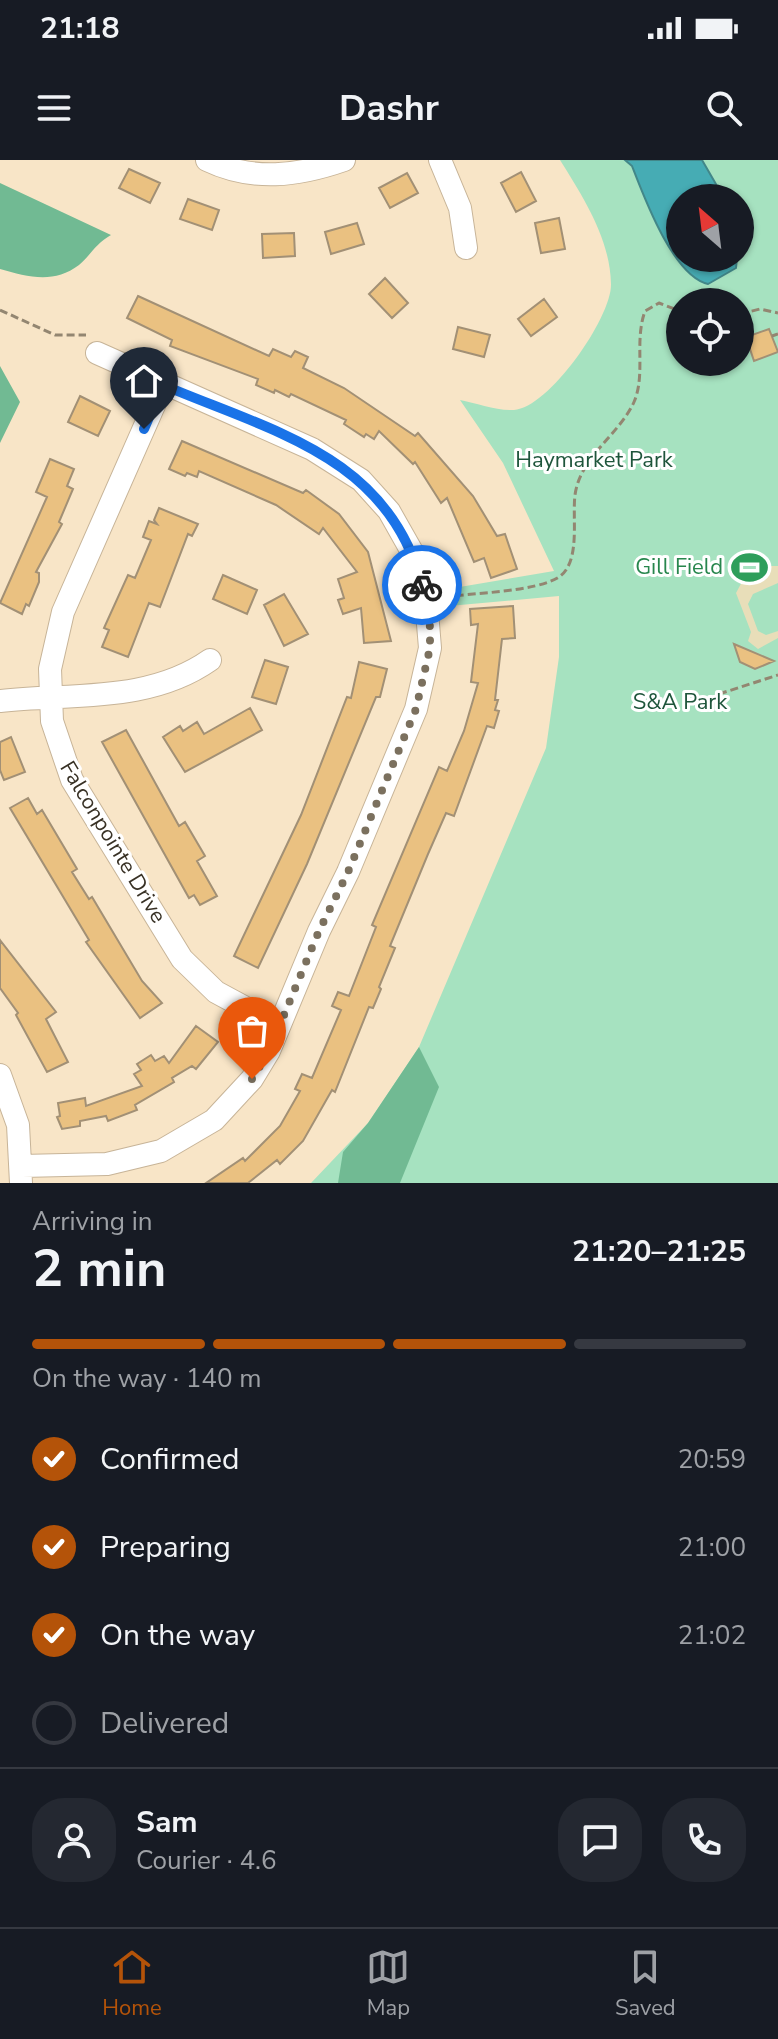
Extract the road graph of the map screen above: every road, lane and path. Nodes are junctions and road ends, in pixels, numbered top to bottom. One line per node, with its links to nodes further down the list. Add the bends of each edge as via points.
1 (207, 160): 2 (street, via 246,173 280,176)
2 (344, 160)
3 (440, 160): 4 (street, via 460,208)
4 (466, 248)
5 (666, 306): 13 (path, via 650,306 644,314 637,393 579,478 571,559 563,573 537,584)
6 (0, 310): 11 (path, via 55,335 90,336)
7 (754, 310): 8 (path)
8 (778, 313)
9 (778, 334): 10 (path)
10 (772, 336)
11 (97, 353): 12 (street)
12 (163, 385): 17 (street, Falconpointe Drive, via 63,612); 19 (street, via 312,449 361,480 401,530 427,608 430,648 416,709)
13 (440, 597)
14 (210, 660): 17 (street, via 162,686)
15 (778, 675): 16 (path)
16 (719, 694)
17 (48, 697): 18 (street); 19 (street, Falconpointe Drive, via 72,780 182,959 216,992)
18 (0, 701)
19 (279, 1026): 21 (street, via 240,1093 214,1120 180,1142 144,1157)
20 (0, 1075): 21 (street, via 18,1125)
21 (21, 1174)

